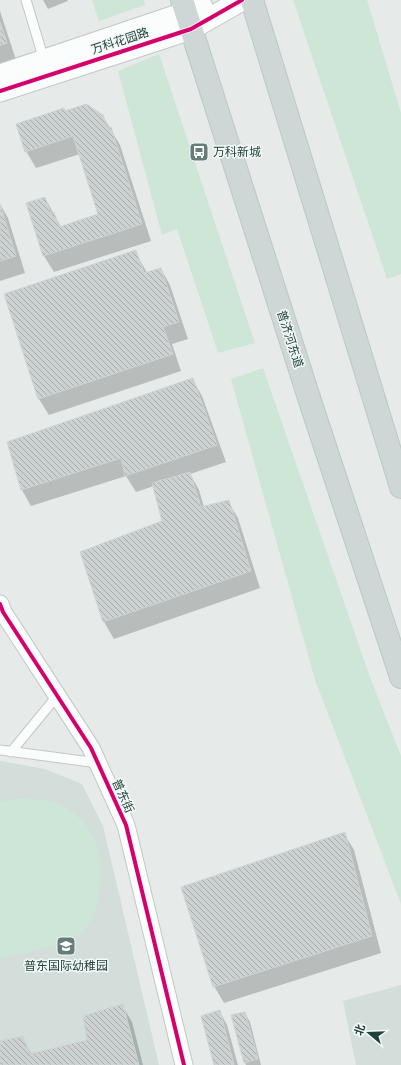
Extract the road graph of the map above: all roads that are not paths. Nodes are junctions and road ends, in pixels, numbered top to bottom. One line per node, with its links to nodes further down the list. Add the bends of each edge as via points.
1 (26, 0): 6 (lane)
2 (232, 0): 5 (street, 万科花园路)
3 (242, 0): 5 (street, 万科花园路)
4 (252, 0): 9 (main road)
5 (186, 13): 6 (street, 万科花园路); 11 (main road, 普济河东道)
6 (46, 68): 7 (street, 万科花园路); 8 (street, 万科花园路)
7 (0, 75)
8 (0, 91)
9 (401, 487)
10 (0, 604): 12 (street, 普东街)
11 (401, 677)
12 (57, 696): 14 (lane); 15 (street, 普东街, via 92,748)
13 (0, 750): 14 (lane)
14 (12, 752): 15 (lane)
15 (98, 763): 16 (street, 普东街, via 126,826)
16 (184, 1065)

